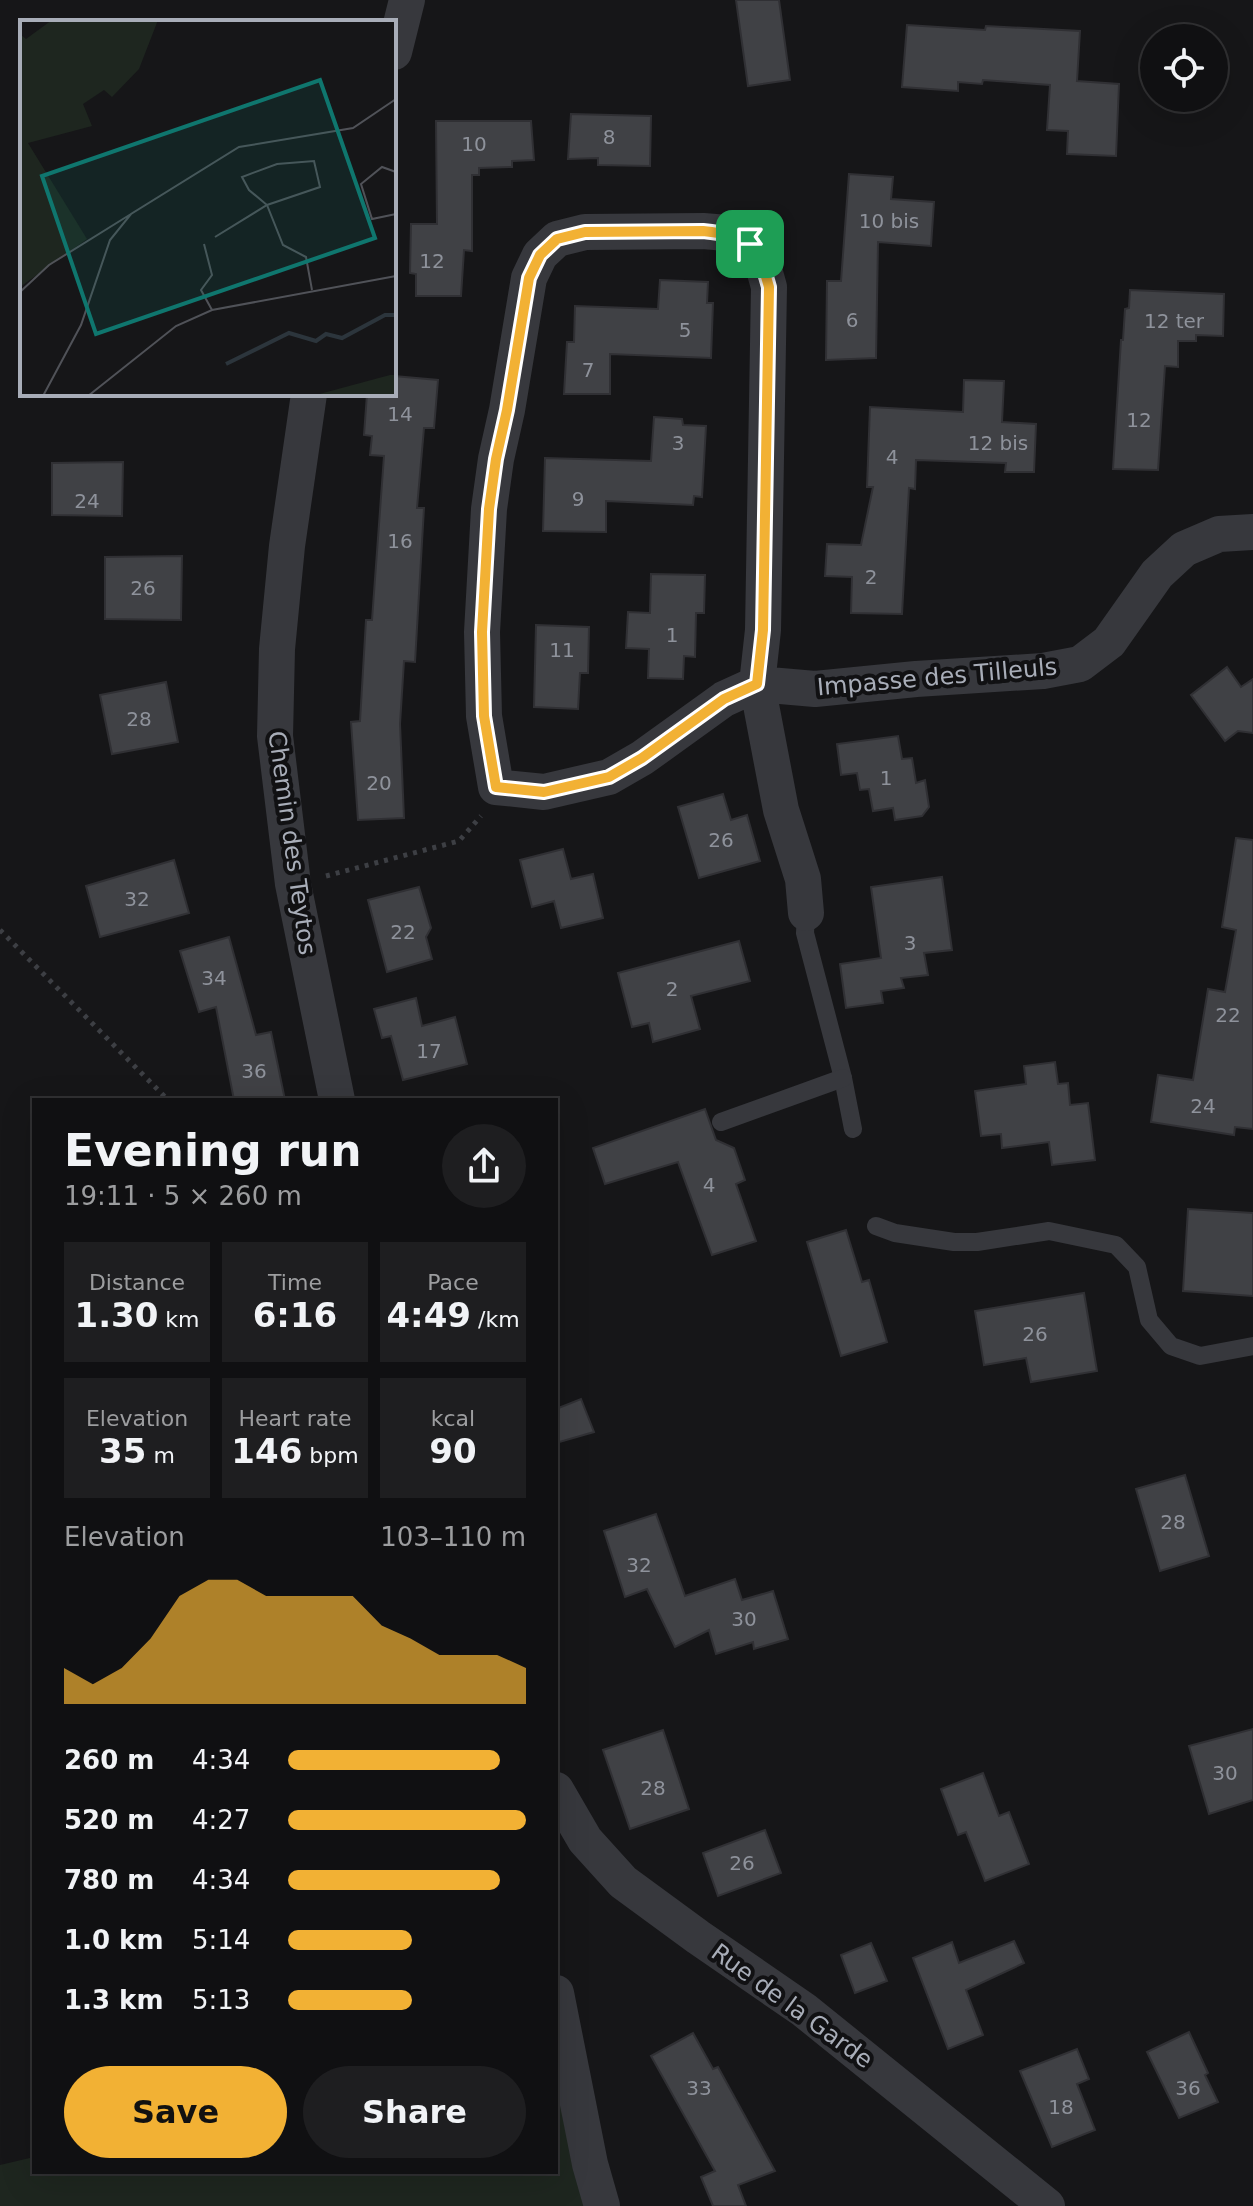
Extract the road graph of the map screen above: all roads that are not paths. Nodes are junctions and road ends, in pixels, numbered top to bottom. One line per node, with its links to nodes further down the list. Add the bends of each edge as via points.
1 (407, 0): 2 (street)
2 (396, 44)
3 (309, 396): 8 (street, Chemin des Teytos, via 287,546 275,736 293,884)
4 (1253, 532): 5 (street, Impasse des Tilleuls, via 1219,534 1184,549 1157,574 1109,642 1080,664 815,689)
5 (757, 684): 5 (street, via 724,699 609,777 544,792 496,787 484,716 482,632 489,509 529,278 540,255 557,239 585,232 727,233 750,244 762,262 769,287 763,630); 6 (street, via 781,810 803,879)
6 (806, 913): 7 (lane, via 805,933)
7 (843, 1078): 9 (lane); 10 (lane)
8 (337, 1098)
9 (721, 1122)
10 (853, 1129)
11 (876, 1226): 12 (lane, via 954,1242 1049,1231 1116,1245 1137,1267 1149,1320 1171,1346 1200,1356)
12 (1253, 1346)
13 (558, 1793): 16 (street, Rue de la Garde, via 585,1840 623,1882 804,2010)
14 (558, 2003): 15 (street)
15 (602, 2206)
16 (1047, 2206)

